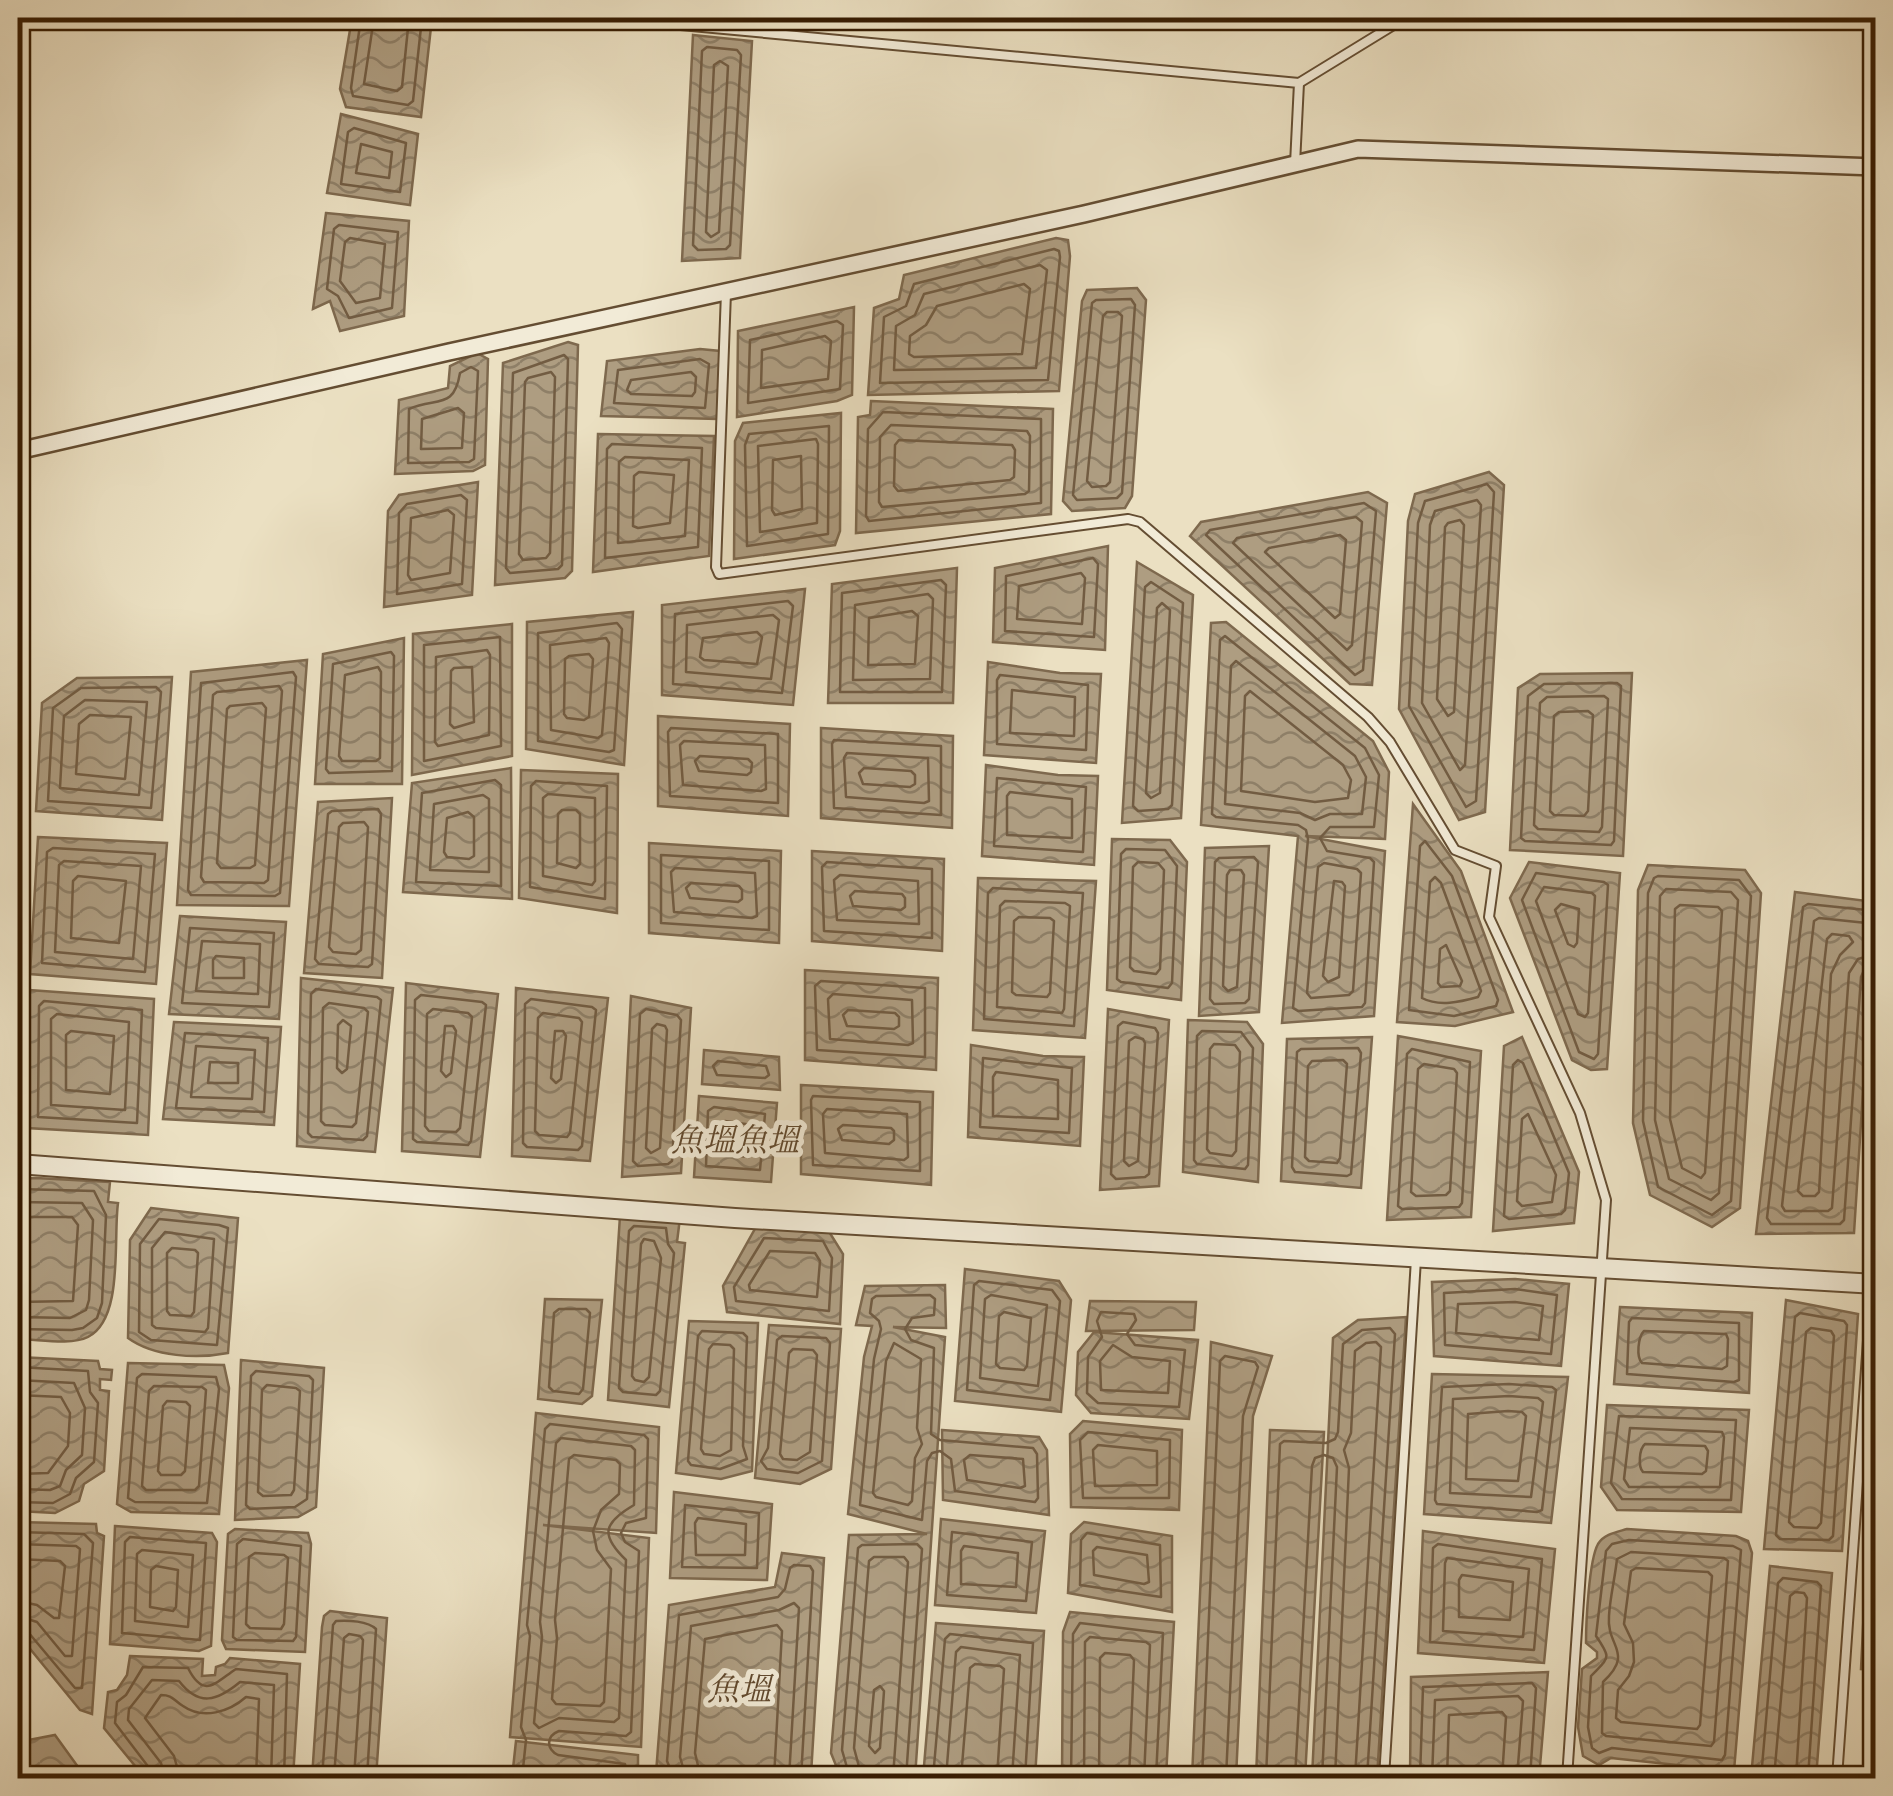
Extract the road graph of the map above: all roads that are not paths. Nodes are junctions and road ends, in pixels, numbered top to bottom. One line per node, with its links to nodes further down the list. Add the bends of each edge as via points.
1 (643, 18): 3 (lane)
2 (1405, 18): 3 (lane)
3 (1300, 83): 4 (lane)
4 (1295, 164): 5 (street, via 1358,149); 6 (street)
5 (1876, 167)
6 (726, 292): 7 (street); 10 (lane, via 719,574 1140,522 1368,717 1455,850 1496,866 1489,917 1580,1114 1606,1200)
7 (18, 451)
8 (18, 1164): 9 (street, via 734,1218)
9 (1416, 1256): 10 (street); 12 (lane)
10 (1602, 1266): 11 (street); 13 (lane)
11 (1874, 1284): 14 (lane)
12 (1384, 1778)
13 (1567, 1778)
14 (1837, 1778)

